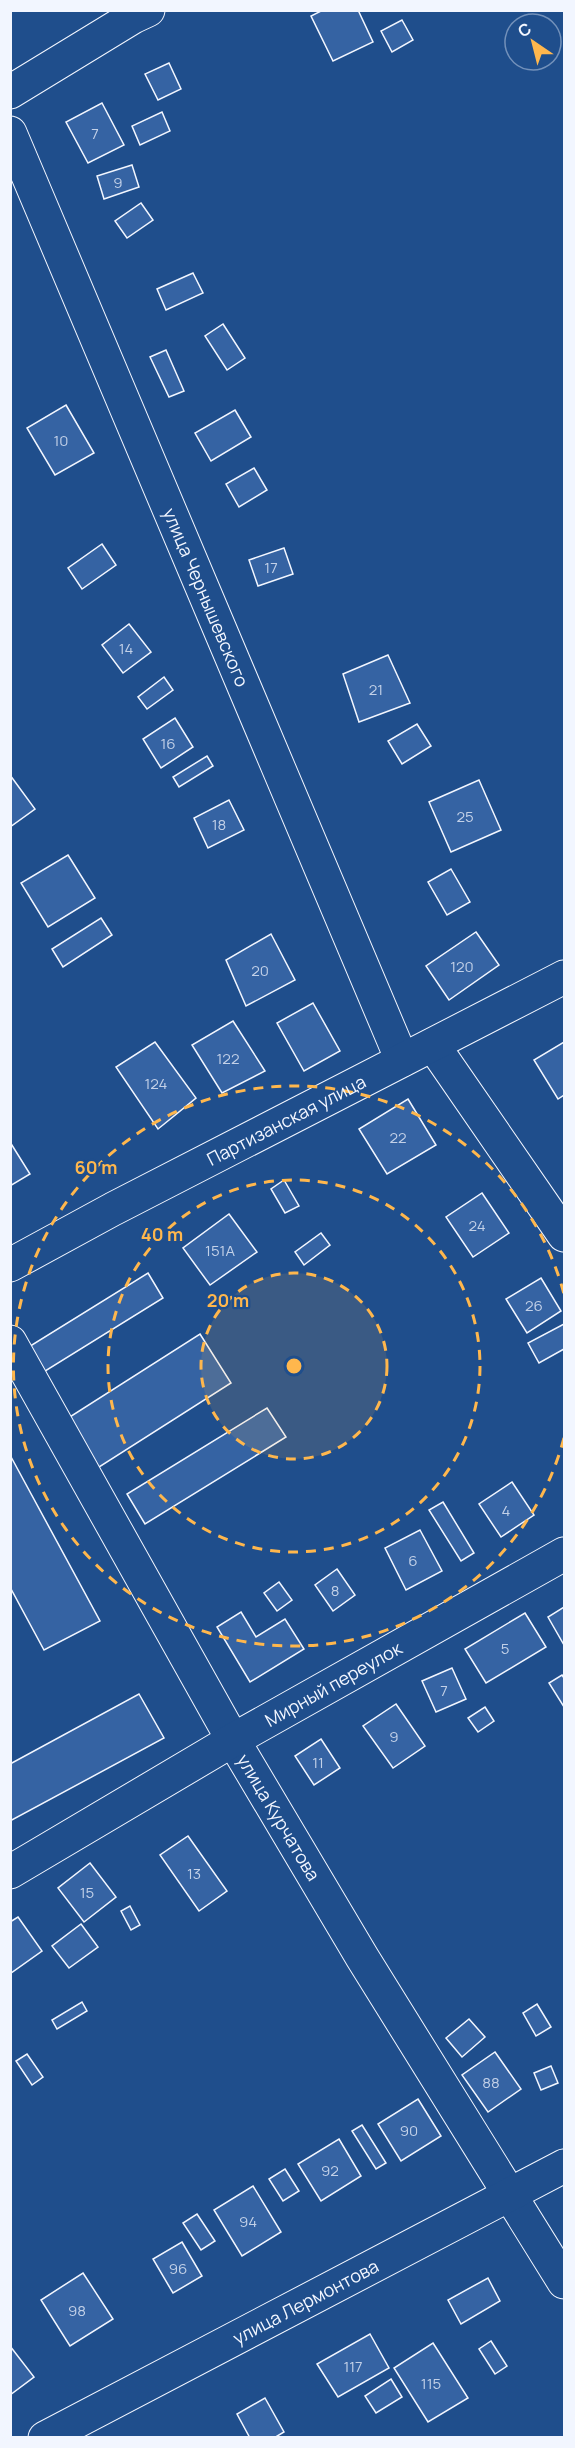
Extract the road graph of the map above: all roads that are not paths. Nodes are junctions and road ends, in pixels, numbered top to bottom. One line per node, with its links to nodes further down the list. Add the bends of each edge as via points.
1 (148, 10): 2 (street)
2 (10, 92)
3 (10, 133): 6 (street, улица Чернышевского)
4 (564, 977): 5 (street, Партизанская улица)
5 (433, 1045): 6 (street, Партизанская улица); 7 (street)
6 (402, 1060): 8 (street, Партизанская улица)
7 (564, 1235)
8 (10, 1265)
9 (10, 1341): 11 (street, улица Курчатова)
10 (564, 1554): 11 (street, Мирный переулок)
11 (233, 1740): 12 (street, Мирный переулок); 14 (street, улица Курчатова)
12 (10, 1872)
13 (564, 2166): 14 (street, улица Лермонтова)
14 (509, 2194): 15 (street, улица Курчатова); 16 (street, улица Лермонтова)
15 (564, 2282)
16 (45, 2438)

